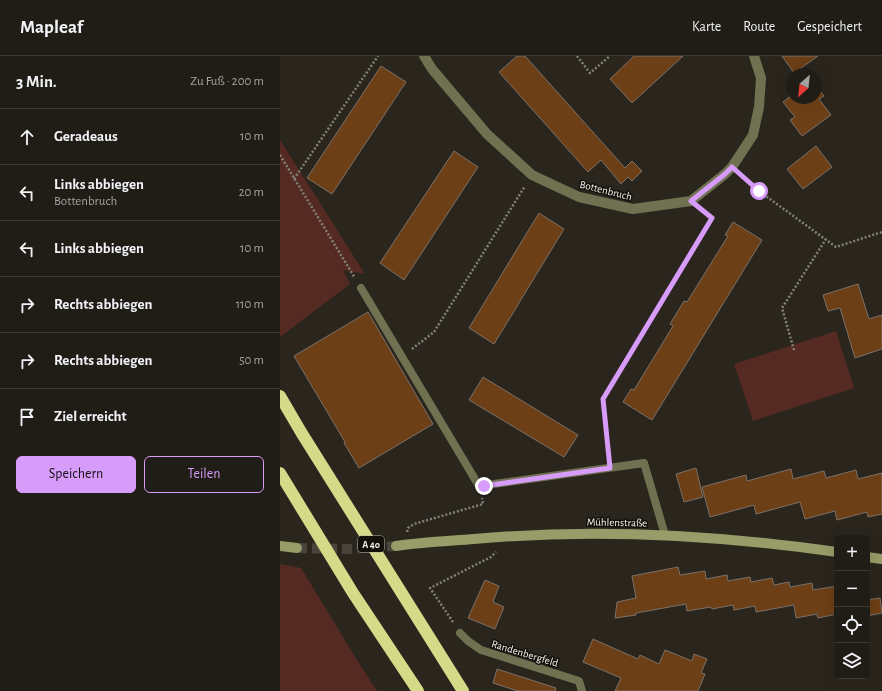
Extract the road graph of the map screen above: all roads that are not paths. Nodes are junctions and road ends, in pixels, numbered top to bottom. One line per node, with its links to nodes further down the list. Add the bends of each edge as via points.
1 (424, 56): 2 (street, Bottenbruch, via 487,134 532,175 579,197 633,209 691,201 732,167 753,136 759,107 761,78)
2 (754, 56)
3 (361, 288): 6 (lane, via 479,486 644,463)
4 (280, 396): 15 (highway, A 40)
5 (280, 473): 14 (highway, via 353,593)
6 (665, 535): 8 (street, Mühlenstraße, via 602,533 510,536); 10 (street, Mühlenstraße)
7 (280, 546): 9 (street)
8 (399, 546)
9 (297, 548)
10 (834, 552)
11 (870, 557): 12 (street)
12 (882, 559)
13 (460, 633): 16 (lane, Randenbergfeld, via 468,642 482,650 579,681)
14 (418, 691)
15 (463, 691)
16 (582, 691)

